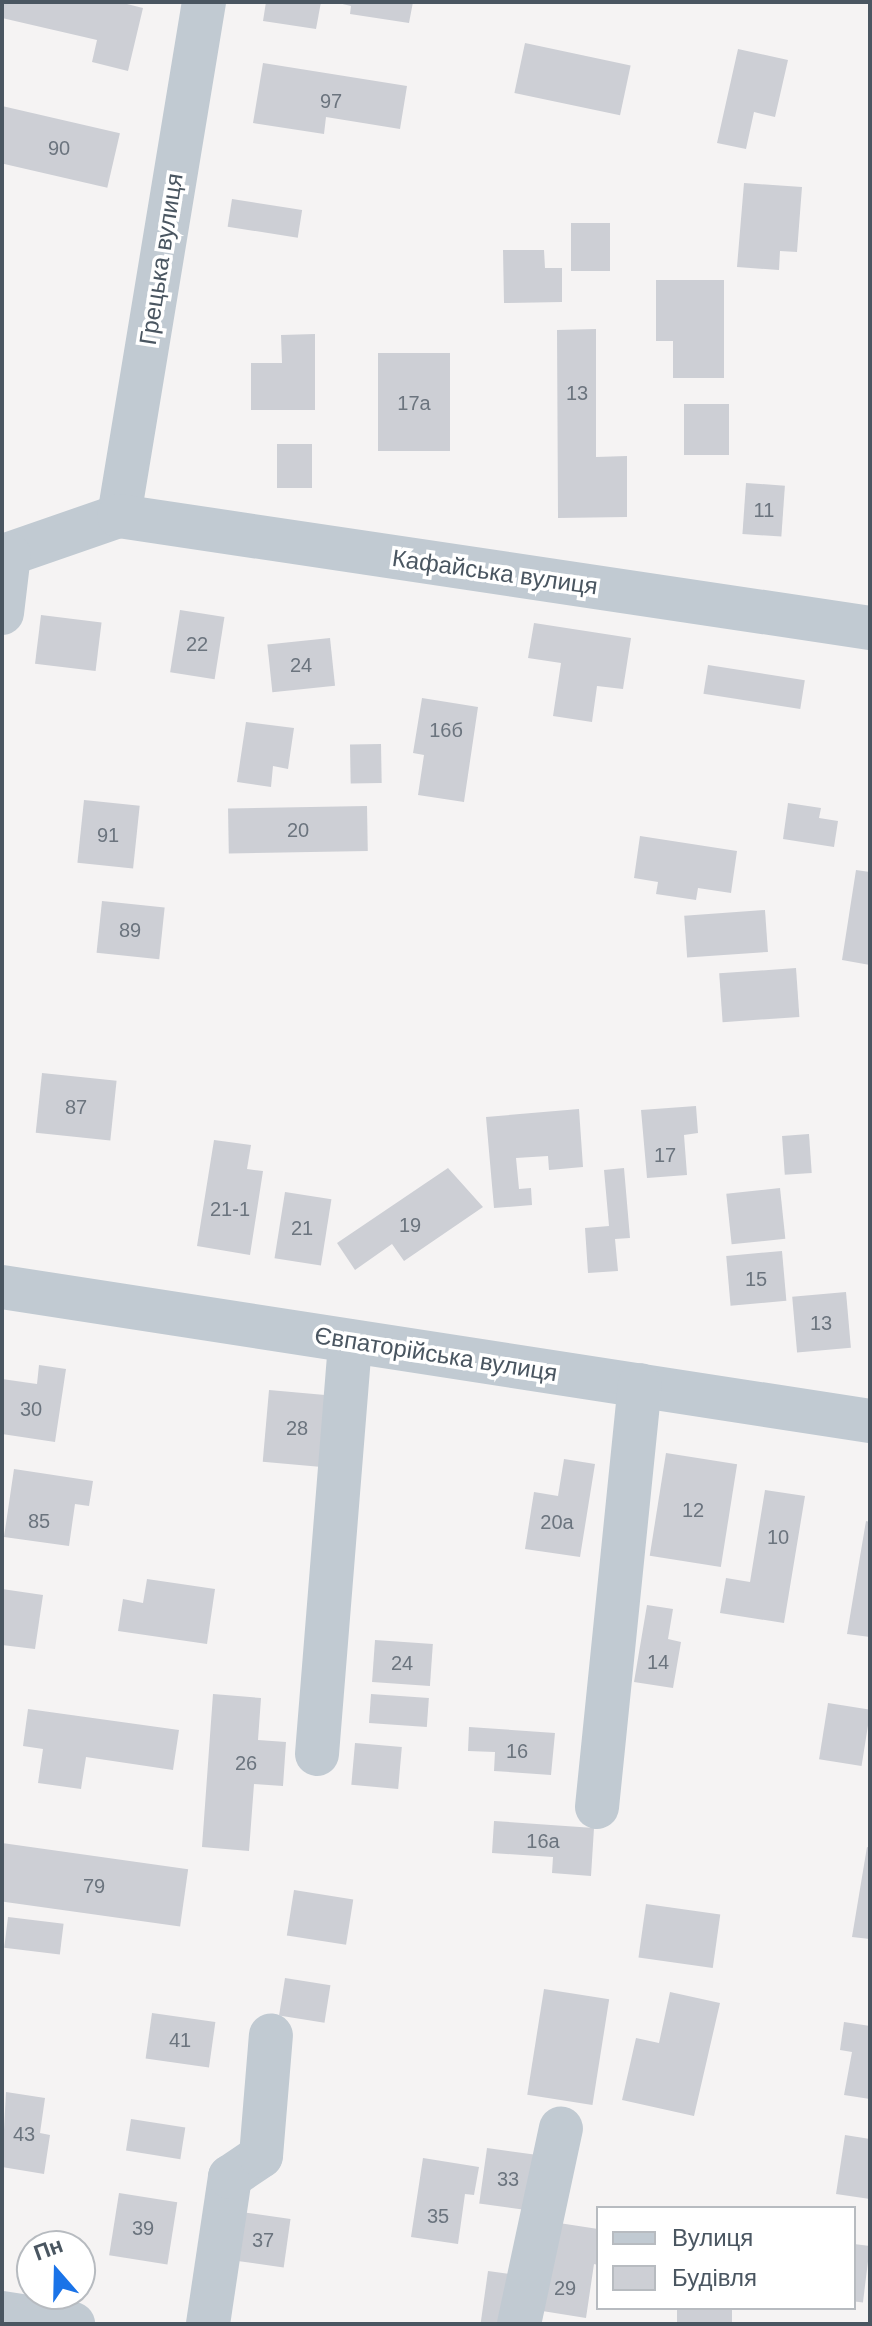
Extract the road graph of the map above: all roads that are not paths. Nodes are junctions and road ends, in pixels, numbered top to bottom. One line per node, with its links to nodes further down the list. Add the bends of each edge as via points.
1 (204, 2): 2 (street, Грецька вулиця)
2 (119, 516): 3 (street); 5 (street, Кафайська вулиця)
3 (6, 553): 4 (street)
4 (2, 613)
5 (870, 628)
6 (2, 1287): 7 (street, Євпаторійська вулиця)
7 (350, 1341): 8 (street, Євпаторійська вулиця); 10 (street)
8 (640, 1385): 9 (street, Євпаторійська вулиця); 11 (street)
9 (870, 1421)
10 (317, 1754)
11 (597, 1807)
12 (271, 2035): 16 (street, via 261,2156 230,2177)
13 (561, 2128): 17 (street)
14 (2, 2313): 15 (street)
15 (73, 2324)
16 (208, 2324)
17 (519, 2324)

